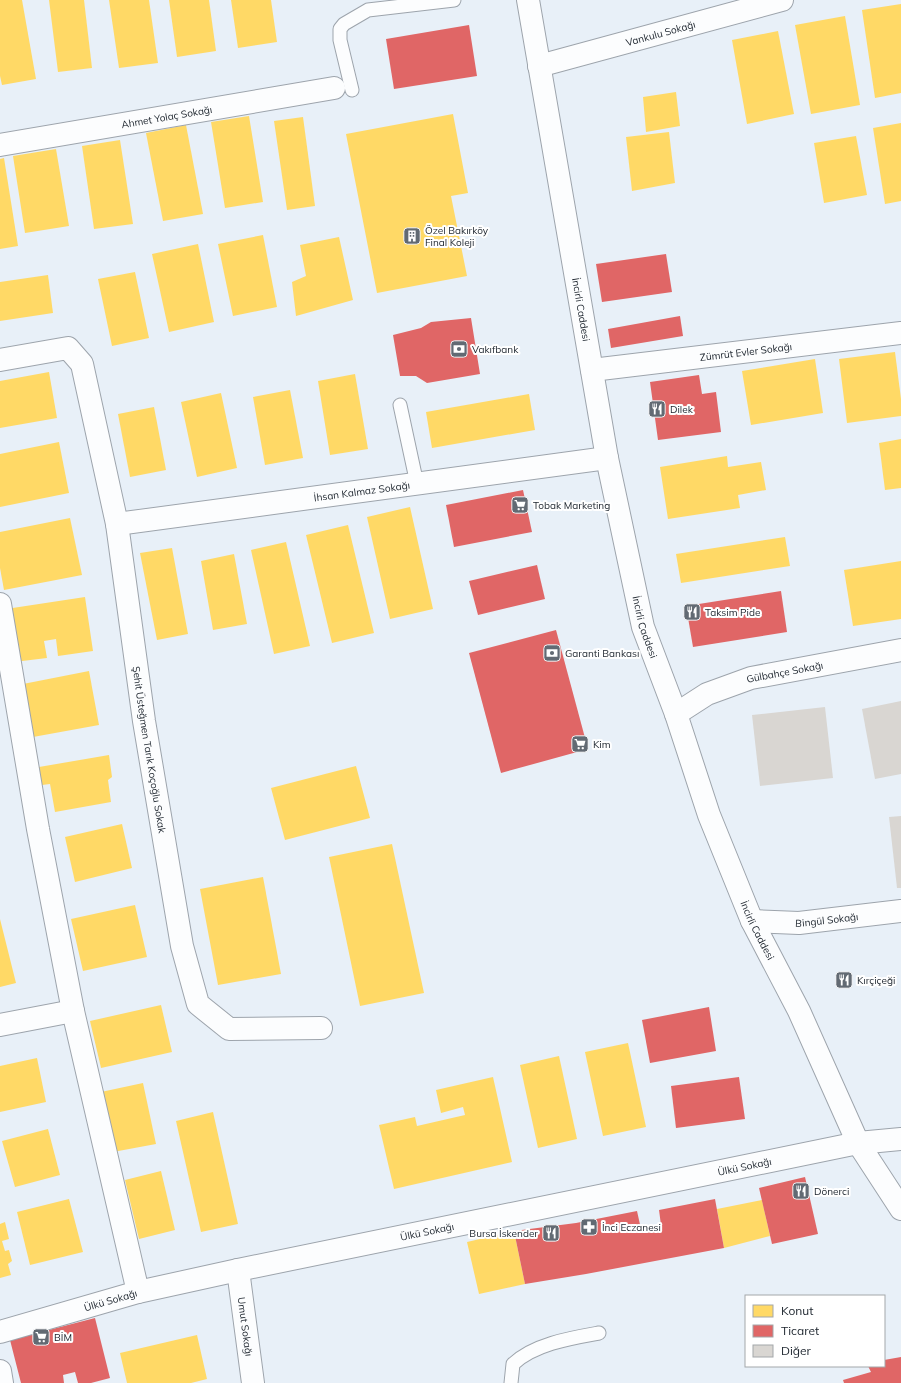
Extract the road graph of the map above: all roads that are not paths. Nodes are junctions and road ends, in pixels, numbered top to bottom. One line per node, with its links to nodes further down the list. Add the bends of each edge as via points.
1 (454, 0): 5 (lane, via 368,10 344,24 340,30)
2 (528, 0): 4 (street, İncirli Caddesi)
3 (782, 0): 4 (street, Vankulu Sokağı)
4 (539, 66): 9 (street, İncirli Caddesi)
5 (343, 89): 6 (street, Ahmet Yolaç Sokağı)
6 (0, 145)
7 (901, 333): 9 (street, Zümrüt Evler Sokağı)
8 (0, 360): 13 (street, Şehit Üsteğmen Tarık Koçoğlu Sokak, via 68,348 82,364)
9 (592, 370): 11 (street, İncirli Caddesi)
10 (400, 405): 12 (lane)
11 (607, 458): 12 (street, İhsan Kalmaz Sokağı); 16 (street, İncirli Caddesi, via 643,627)
12 (417, 484): 13 (street, İhsan Kalmaz Sokağı)
13 (117, 524): 21 (street, Şehit Üsteğmen Tarık Koçoğlu Sokak, via 148,744 182,946 198,1004 229,1029)
14 (0, 604): 19 (street, via 38,829)
15 (901, 650): 16 (street, Gülbahçe Sokağı, via 751,678 707,694)
16 (676, 714): 18 (street, İncirli Caddesi, via 709,814)
17 (901, 911): 18 (street, Bingül Sokağı, via 799,923)
18 (752, 921): 23 (street, İncirli Caddesi, via 799,1011)
19 (73, 1011): 20 (street); 26 (street)
20 (0, 1025)
21 (322, 1028)
22 (901, 1139): 23 (street, Ülkü Sokağı)
23 (858, 1143): 24 (street, İncirli Caddesi); 25 (street, Ülkü Sokağı)
24 (901, 1209)
25 (238, 1270): 26 (street, Ülkü Sokağı); 31 (street, Umut Sokağı)
26 (138, 1292): 27 (street, Ülkü Sokağı)
27 (0, 1332)
28 (599, 1332): 32 (lane, via 574,1337 521,1356 513,1364)
29 (0, 1371): 30 (street)
30 (2, 1383)
31 (253, 1383)
32 (511, 1383)

